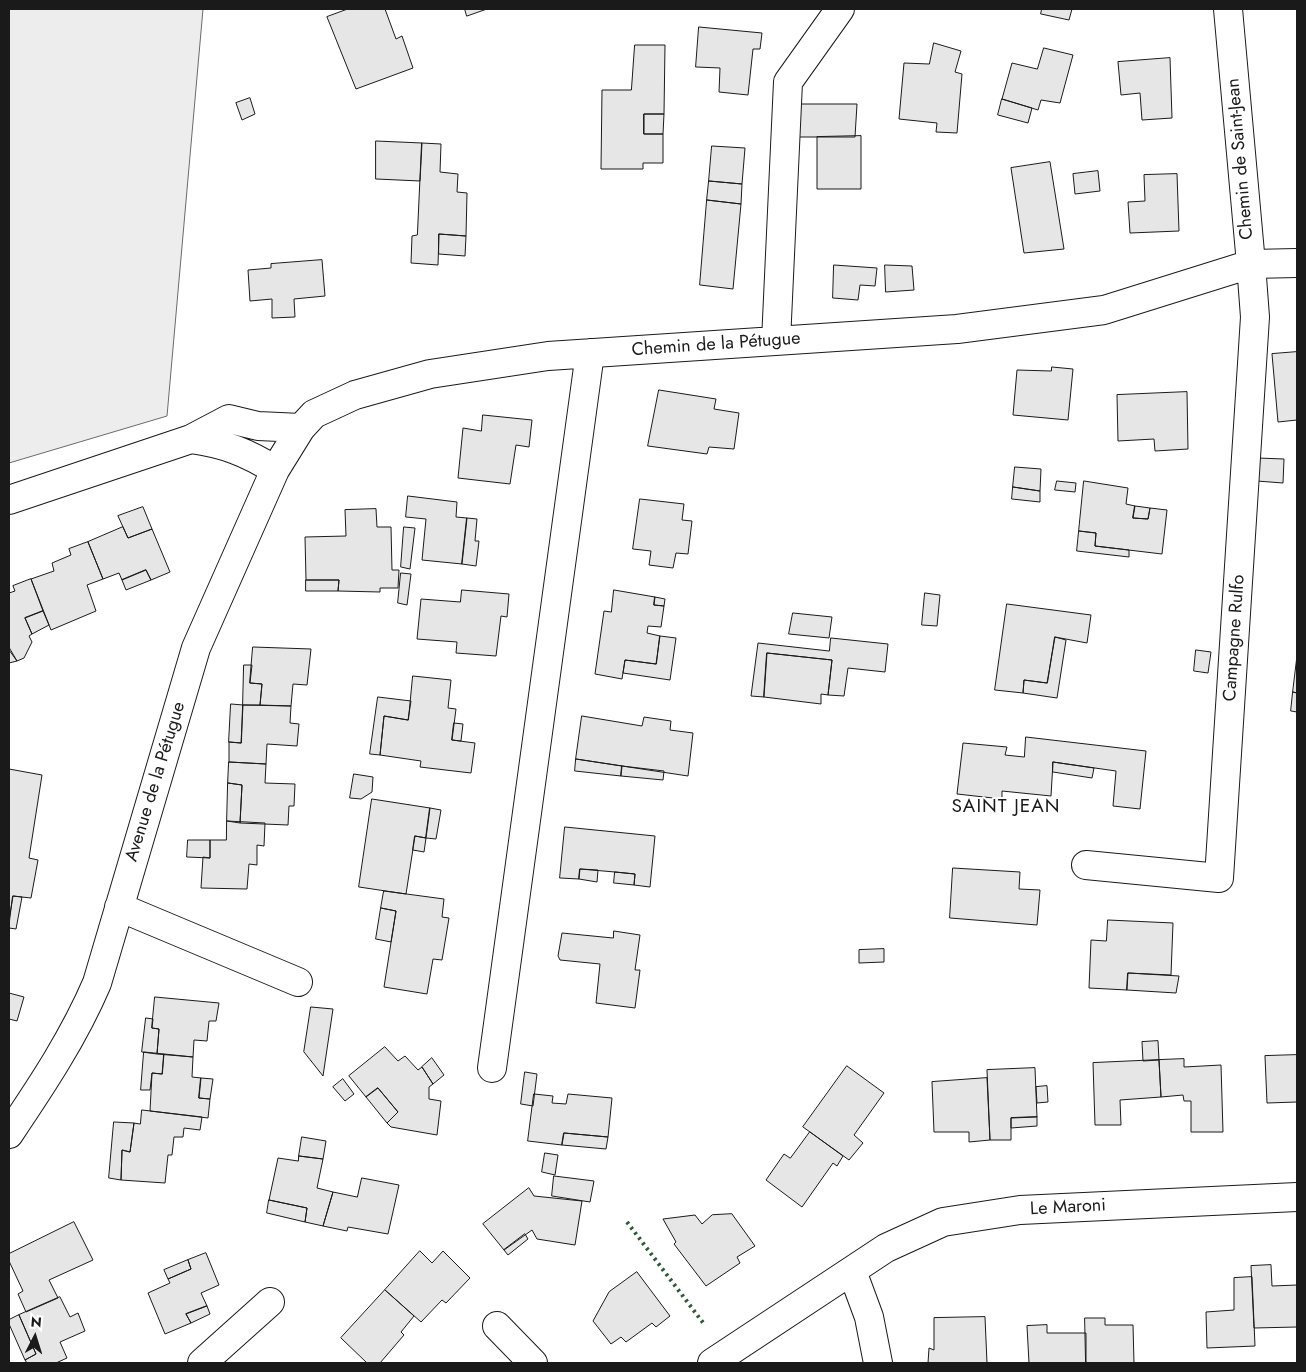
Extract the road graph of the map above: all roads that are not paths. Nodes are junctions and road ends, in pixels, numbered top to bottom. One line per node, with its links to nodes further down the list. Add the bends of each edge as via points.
1 (840, 9): 5 (street, via 788,82)
2 (1228, 9): 4 (street, Chemin de Saint-Jean)
3 (1297, 263): 4 (street, Chemin de Saint-Jean)
4 (1251, 264): 5 (street, Chemin de la Pétugue, via 1104,310 957,329); 11 (street, Campagne Rulfo, via 1255,317 1219,878)
5 (776, 341): 6 (street, Chemin de la Pétugue)
6 (590, 353): 7 (street, Chemin de la Pétugue, via 430,374 355,395 314,414); 14 (street)
7 (301, 428): 8 (street, via 258,426 229,419); 9 (street, Avenue de la Pétugue)
8 (191, 439): 9 (street, via 221,444 252,456); 10 (street)
9 (275, 470): 12 (street, Avenue de la Pétugue, via 196,648)
10 (9, 500)
11 (1086, 865)
12 (119, 907): 13 (street); 15 (street, Avenue de la Pétugue, via 86,1010 55,1067)
13 (298, 982)
14 (492, 1068)
15 (9, 1134)
16 (1297, 1197): 17 (street, Le Maroni, via 1020,1210 943,1222 886,1248)
17 (852, 1271): 22 (street, Le Maroni); 23 (street, via 869,1317)
18 (270, 1302): 20 (street)
19 (497, 1326): 21 (street)
20 (202, 1363)
21 (533, 1363)
22 (712, 1363)
23 (878, 1363)

